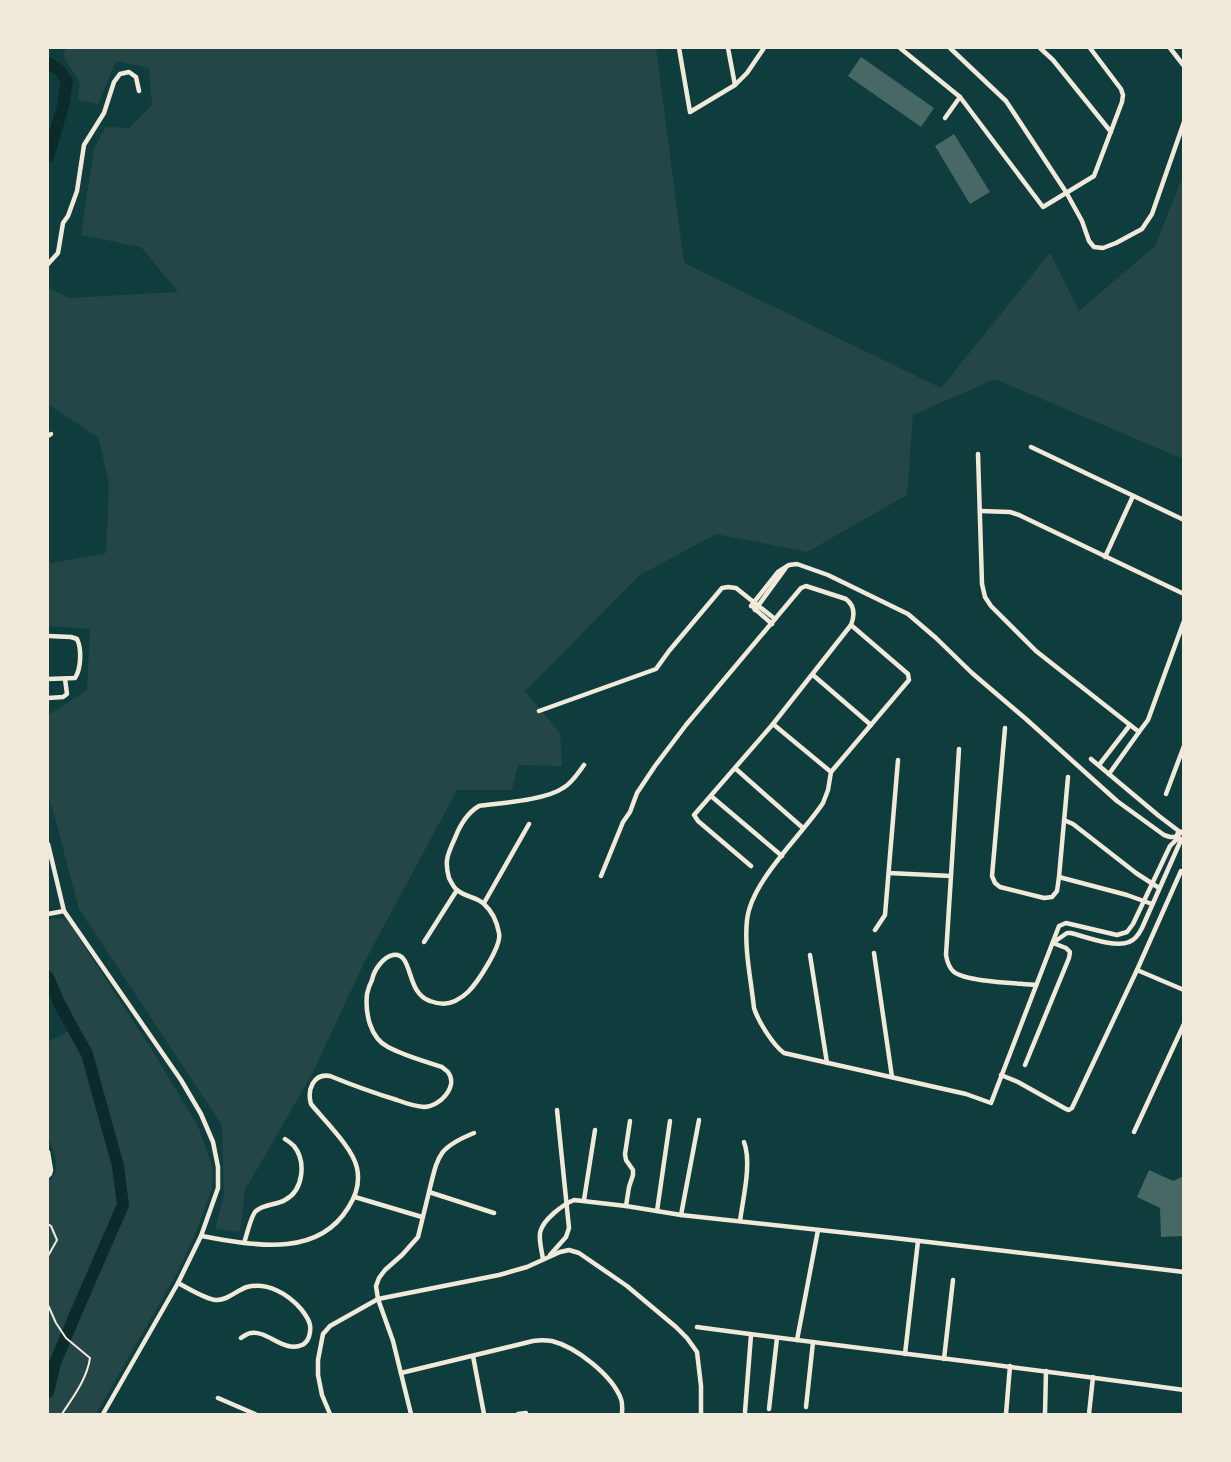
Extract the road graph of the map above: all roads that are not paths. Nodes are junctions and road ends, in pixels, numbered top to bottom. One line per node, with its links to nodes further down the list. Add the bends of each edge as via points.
1 (679, 48): 10 (street, via 690,112)
2 (728, 48): 10 (street)
3 (764, 48): 10 (street)
4 (900, 48): 12 (street)
5 (950, 48): 16 (street, via 1006,101)
6 (1040, 48): 15 (street)
7 (1090, 48): 15 (street, via 1123,95)
8 (1170, 48): 9 (street)
9 (1184, 66)
10 (735, 85)
11 (138, 91): 17 (street, via 136,77 129,72 120,74 114,82 104,113 84,145 77,191 63,223 58,253)
12 (960, 97): 13 (street); 16 (street, via 1043,206)
13 (945, 118)
14 (1184, 122): 16 (street, via 1152,214 1142,229 1116,244 1094,247)
15 (1111, 132): 16 (street, via 1094,176)
16 (1066, 192)
17 (48, 264)
18 (1032, 447): 20 (street)
19 (978, 454): 21 (street)
20 (1133, 496): 22 (street); 23 (street)
21 (980, 511): 23 (street, via 1019,515); 37 (street, via 982,584 991,606 1036,651)
22 (1184, 520)
23 (1105, 557): 24 (street)
24 (1184, 594)
25 (755, 606): 27 (street); 34 (street, via 736,588 722,588 656,668); 57 (street, via 778,572 797,564 908,614 1117,801 1164,835)
26 (1184, 621): 39 (street, via 1148,720)
27 (773, 622): 28 (street, via 806,586 850,602 854,613); 64 (street, via 655,766 637,793)
28 (852, 625): 30 (street); 36 (street, via 910,677)
29 (48, 636): 32 (street, via 71,637 80,644 78,673 74,678)
30 (813, 675): 35 (street); 36 (street)
31 (48, 679): 32 (street)
32 (65, 679): 33 (street, via 67,694)
33 (48, 698)
34 (539, 711)
35 (773, 724): 48 (street); 49 (street)
36 (871, 725): 49 (street)
37 (1130, 725): 39 (street); 40 (street)
38 (1004, 728): 66 (street, via 992,876 1000,887 1044,898 1052,897)
39 (1139, 732): 43 (street)
40 (1115, 745): 43 (street); 47 (street)
41 (1184, 746): 52 (street)
42 (959, 749): 65 (street)
43 (1125, 752): 50 (street)
44 (1091, 759): 47 (street)
45 (898, 760): 63 (street)
46 (584, 765): 69 (street, via 564,788 551,794 471,810 448,853 446,866 450,881)
47 (1099, 765): 50 (street)
48 (736, 769): 53 (street); 56 (street)
49 (831, 772): 56 (street, via 824,802)
50 (1109, 774): 57 (street)
51 (1068, 777): 54 (street)
52 (1166, 794)
53 (711, 796): 60 (street); 61 (street, via 694,815)
54 (1064, 820): 66 (street); 67 (street)
55 (529, 824): 71 (street)
56 (803, 828): 60 (street)
57 (1181, 837): 67 (street, via 1170,846); 68 (street)
58 (48, 844): 59 (street)
59 (49, 855): 73 (street)
60 (782, 856): 84 (street, via 753,897 747,919 746,944 754,1008 778,1049)
61 (751, 866)
62 (1181, 871): 80 (street)
63 (889, 873): 65 (street); 75 (street, via 885,915)
64 (601, 876)
65 (951, 876): 81 (street, via 946,955 954,972 975,979)
66 (1059, 877): 70 (street)
67 (1152, 884): 68 (street); 70 (street)
68 (1160, 888): 72 (street)
69 (457, 890): 71 (street); 76 (street)
70 (1144, 900): 72 (street); 77 (street, via 1128,932 1117,935 1066,923 1059,926)
71 (484, 903): 100 (street, via 497,922 500,937 494,954 468,993 454,1002 442,1004 424,999 412,983 404,959 392,955 385,958 373,976 367,995 371,1028 378,1038 387,1047 448,1072 451,1079 446,1097 439,1103 423,1107 324,1075 309,1088 310,1104 351,1152 358,1168)
72 (1152, 904): 77 (street, via 1131,942 1118,944 1067,933)
73 (64, 911): 74 (street); 111 (street, via 181,1080 213,1142 218,1188)
74 (48, 914)
75 (875, 930)
76 (424, 942)
77 (1053, 943): 81 (street); 85 (street, via 1066,948 1070,952 1069,958)
78 (874, 953): 87 (street)
79 (810, 955): 84 (street)
80 (1137, 970): 82 (street); 86 (street, via 1072,1108 1066,1109)
81 (1036, 985): 86 (street)
82 (1184, 990)
83 (1184, 1024): 93 (street)
84 (827, 1063): 87 (street)
85 (1025, 1065)
86 (1001, 1075): 87 (street, via 991,1103)
87 (892, 1077)
88 (557, 1110): 102 (street)
89 (699, 1120): 106 (street)
90 (670, 1121): 104 (street)
91 (630, 1122): 103 (street, via 625,1154 633,1175)
92 (594, 1130): 101 (street)
93 (1134, 1132)
94 (474, 1133): 99 (street, via 442,1151)
95 (284, 1138): 113 (street, via 301,1159 299,1184 285,1200 254,1212)
96 (744, 1142): 108 (street, via 748,1162)
97 (48, 1152): 98 (street, via 51,1170)
98 (48, 1176)
99 (429, 1192): 105 (street); 107 (street)
100 (355, 1197): 107 (street); 113 (street, via 332,1226 313,1238 293,1244)
101 (584, 1200): 102 (street); 103 (street)
102 (566, 1202): 115 (street, via 569,1233); 116 (street, via 543,1222 539,1234)
103 (626, 1206): 104 (street)
104 (658, 1211): 106 (street)
105 (494, 1213)
106 (682, 1215): 108 (street)
107 (422, 1217): 120 (street, via 418,1237 379,1278 376,1286)
108 (740, 1221): 110 (street)
109 (48, 1224): 114 (lane, via 57,1240)
110 (818, 1230): 112 (street); 126 (street)
111 (201, 1236): 113 (street); 119 (street)
112 (918, 1240): 117 (street); 128 (street)
113 (244, 1243)
114 (48, 1256)
115 (549, 1256): 116 (street); 149 (street, via 569,1250 579,1253 627,1286 687,1338 697,1352)
116 (544, 1259): 120 (street, via 499,1275)
117 (1184, 1272)
118 (953, 1280): 130 (street)
119 (178, 1283): 124 (street, via 217,1300 246,1287 270,1288 294,1302 310,1323 308,1340 302,1345 281,1344 260,1333 250,1333); 142 (street)
120 (378, 1299): 133 (street); 144 (street, via 330,1326 323,1334 318,1375)
121 (48, 1305): 141 (lane, via 66,1338 90,1358 85,1376)
122 (697, 1327): 123 (street)
123 (751, 1335): 125 (street); 139 (street)
124 (241, 1338)
125 (777, 1338): 126 (street); 138 (street)
126 (797, 1340): 127 (street)
127 (812, 1342): 128 (street); 137 (street)
128 (905, 1354): 130 (street)
129 (473, 1356): 133 (street); 146 (street); 148 (street, via 532,1341 551,1341 562,1345 600,1370 614,1386 622,1401)
130 (944, 1359): 131 (street)
131 (1010, 1366): 132 (street); 150 (street)
132 (1046, 1371): 134 (street); 151 (street)
133 (401, 1373): 145 (street)
134 (1093, 1377): 135 (street); 152 (street)
135 (1184, 1390)
136 (218, 1398): 143 (street)
137 (806, 1407)
138 (769, 1409)
139 (745, 1412)
140 (526, 1413): 147 (street)
141 (62, 1414)
142 (103, 1414)
143 (255, 1414)
144 (330, 1414)
145 (411, 1414)
146 (484, 1414)
147 (518, 1414)
148 (622, 1414)
149 (701, 1414)
150 (1006, 1414)
151 (1046, 1414)
152 (1089, 1414)

